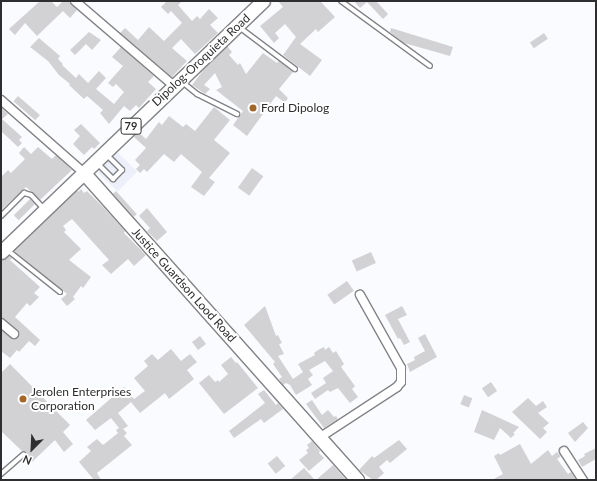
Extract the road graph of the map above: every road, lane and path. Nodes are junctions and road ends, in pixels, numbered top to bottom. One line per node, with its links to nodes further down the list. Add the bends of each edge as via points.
1 (75, 1): 7 (street)
2 (263, 1): 4 (main road, Dipolog-Oroquieta Road / 79)
3 (341, 1): 5 (lane)
4 (237, 25): 6 (lane); 7 (main road, Dipolog-Oroquieta Road / 79)
5 (430, 66)
6 (295, 69)
7 (176, 82): 9 (lane); 10 (main road, Dipolog-Oroquieta Road / 79)
8 (1, 100): 11 (street, Justice Guardson Lood Road)
9 (237, 114)
10 (99, 156): 10 (lane, via 122,170 113,179); 11 (main road, Dipolog-Oroquieta Road / 79)
11 (83, 172): 12 (main road, Dipolog-Oroquieta Road / 79); 19 (main road, Justice Guardson Lood Road)
12 (45, 210): 13 (lane, via 27,193); 14 (main road, Dipolog-Oroquieta Road / 79)
13 (1, 216)
14 (3, 250): 15 (lane)
15 (60, 292)
16 (360, 295): 19 (street, via 401,368 401,382)
17 (1, 322): 18 (street)
18 (14, 334)
19 (319, 438): 23 (main road, Justice Guardson Lood Road)
20 (564, 452): 24 (street)
21 (24, 454): 22 (lane)
22 (1, 474)
23 (357, 480)
24 (583, 480)

